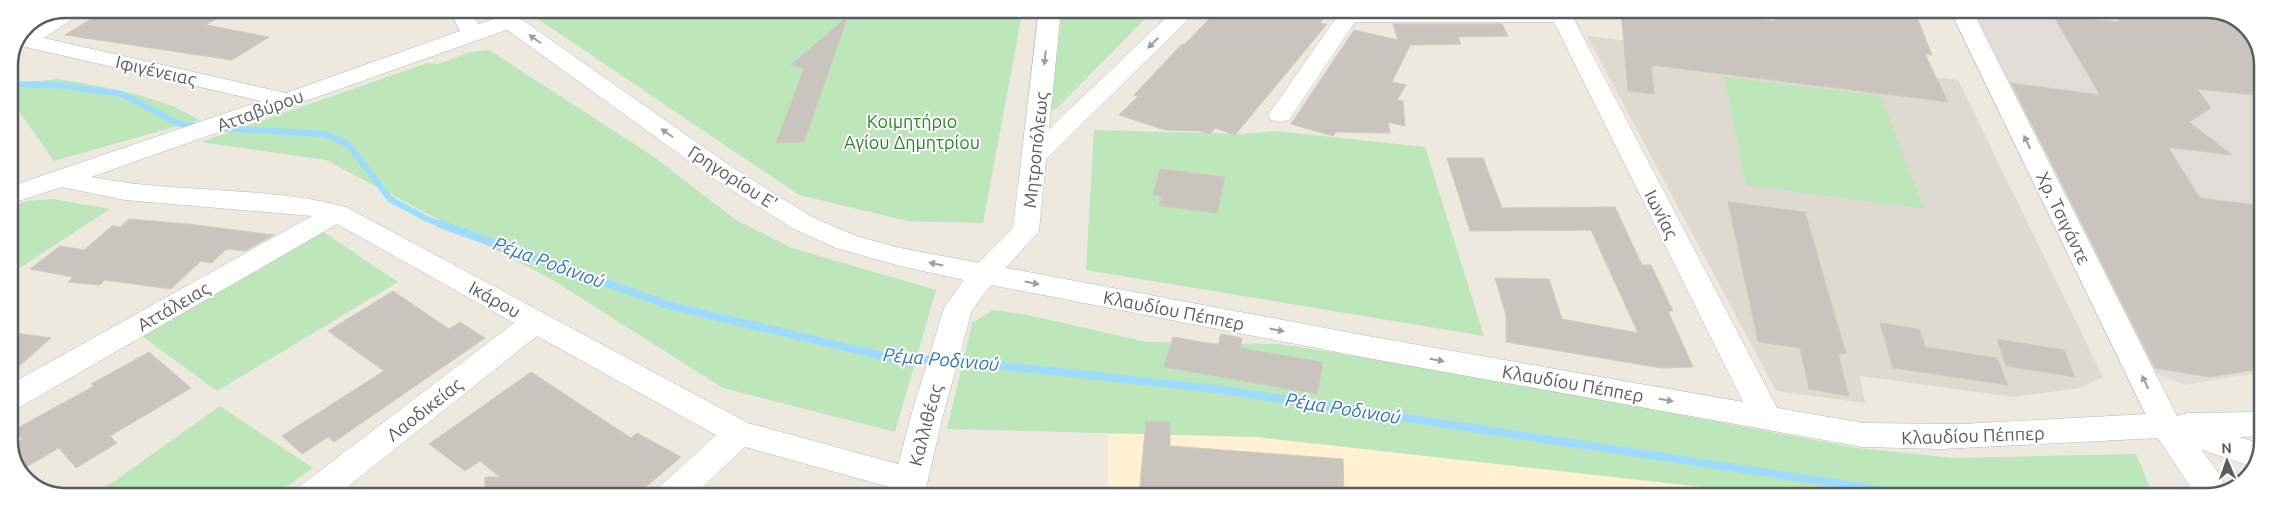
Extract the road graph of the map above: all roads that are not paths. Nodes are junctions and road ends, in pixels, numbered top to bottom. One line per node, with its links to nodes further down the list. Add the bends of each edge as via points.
1 (58, 18): 11 (street, Ιφιγένειας, via 25,40)
2 (464, 18): 10 (street)
3 (496, 18): 10 (street, Ατταβύρου)
4 (505, 18): 17 (street, Γρηγορίου Ε', one-way to 4, via 900,257 803,224 720,171)
5 (1049, 18): 13 (street, Μητροπόλεως, one-way to 13)
6 (1179, 18): 13 (street, one-way to 13)
7 (1340, 18): 12 (street)
8 (1563, 18): 20 (street, Ιωνίας)
9 (1965, 18): 22 (street, Χρ. Τσιγάντε, one-way to 9)
10 (472, 34): 11 (street, Ατταβύρου)
11 (287, 100): 14 (street, Ατταβύρου)
12 (1280, 115)
13 (1035, 156): 17 (street, Μητροπόλεως, via 1026,231)
14 (63, 179): 15 (street, Ατταβύρου); 16 (street, Ικάρου, via 125,192 312,207)
15 (18, 193)
16 (337, 213): 18 (street, Ικάρου); 19 (street, Αττάλειας)
17 (984, 274): 20 (street, Κλαυδίου Πέππερ, one-way to 20, via 1372,348); 27 (street, Καλλιθέας, via 958,308)
18 (535, 322): 23 (street, Ικάρου); 25 (street, Λαοδικείας)
19 (18, 394)
20 (1766, 417): 22 (street, Κλαυδίου Πέππερ, via 1863,435 1907,438)
21 (2254, 424): 22 (street, Κλαυδίου Πέππερ)
22 (2166, 426): 24 (street); 28 (street, Χρ. Τσιγάντε)
23 (739, 433): 26 (street); 27 (street, Ικάρου)
24 (2253, 454)
25 (322, 488)
26 (681, 488)
27 (909, 488)
28 (2210, 488)

